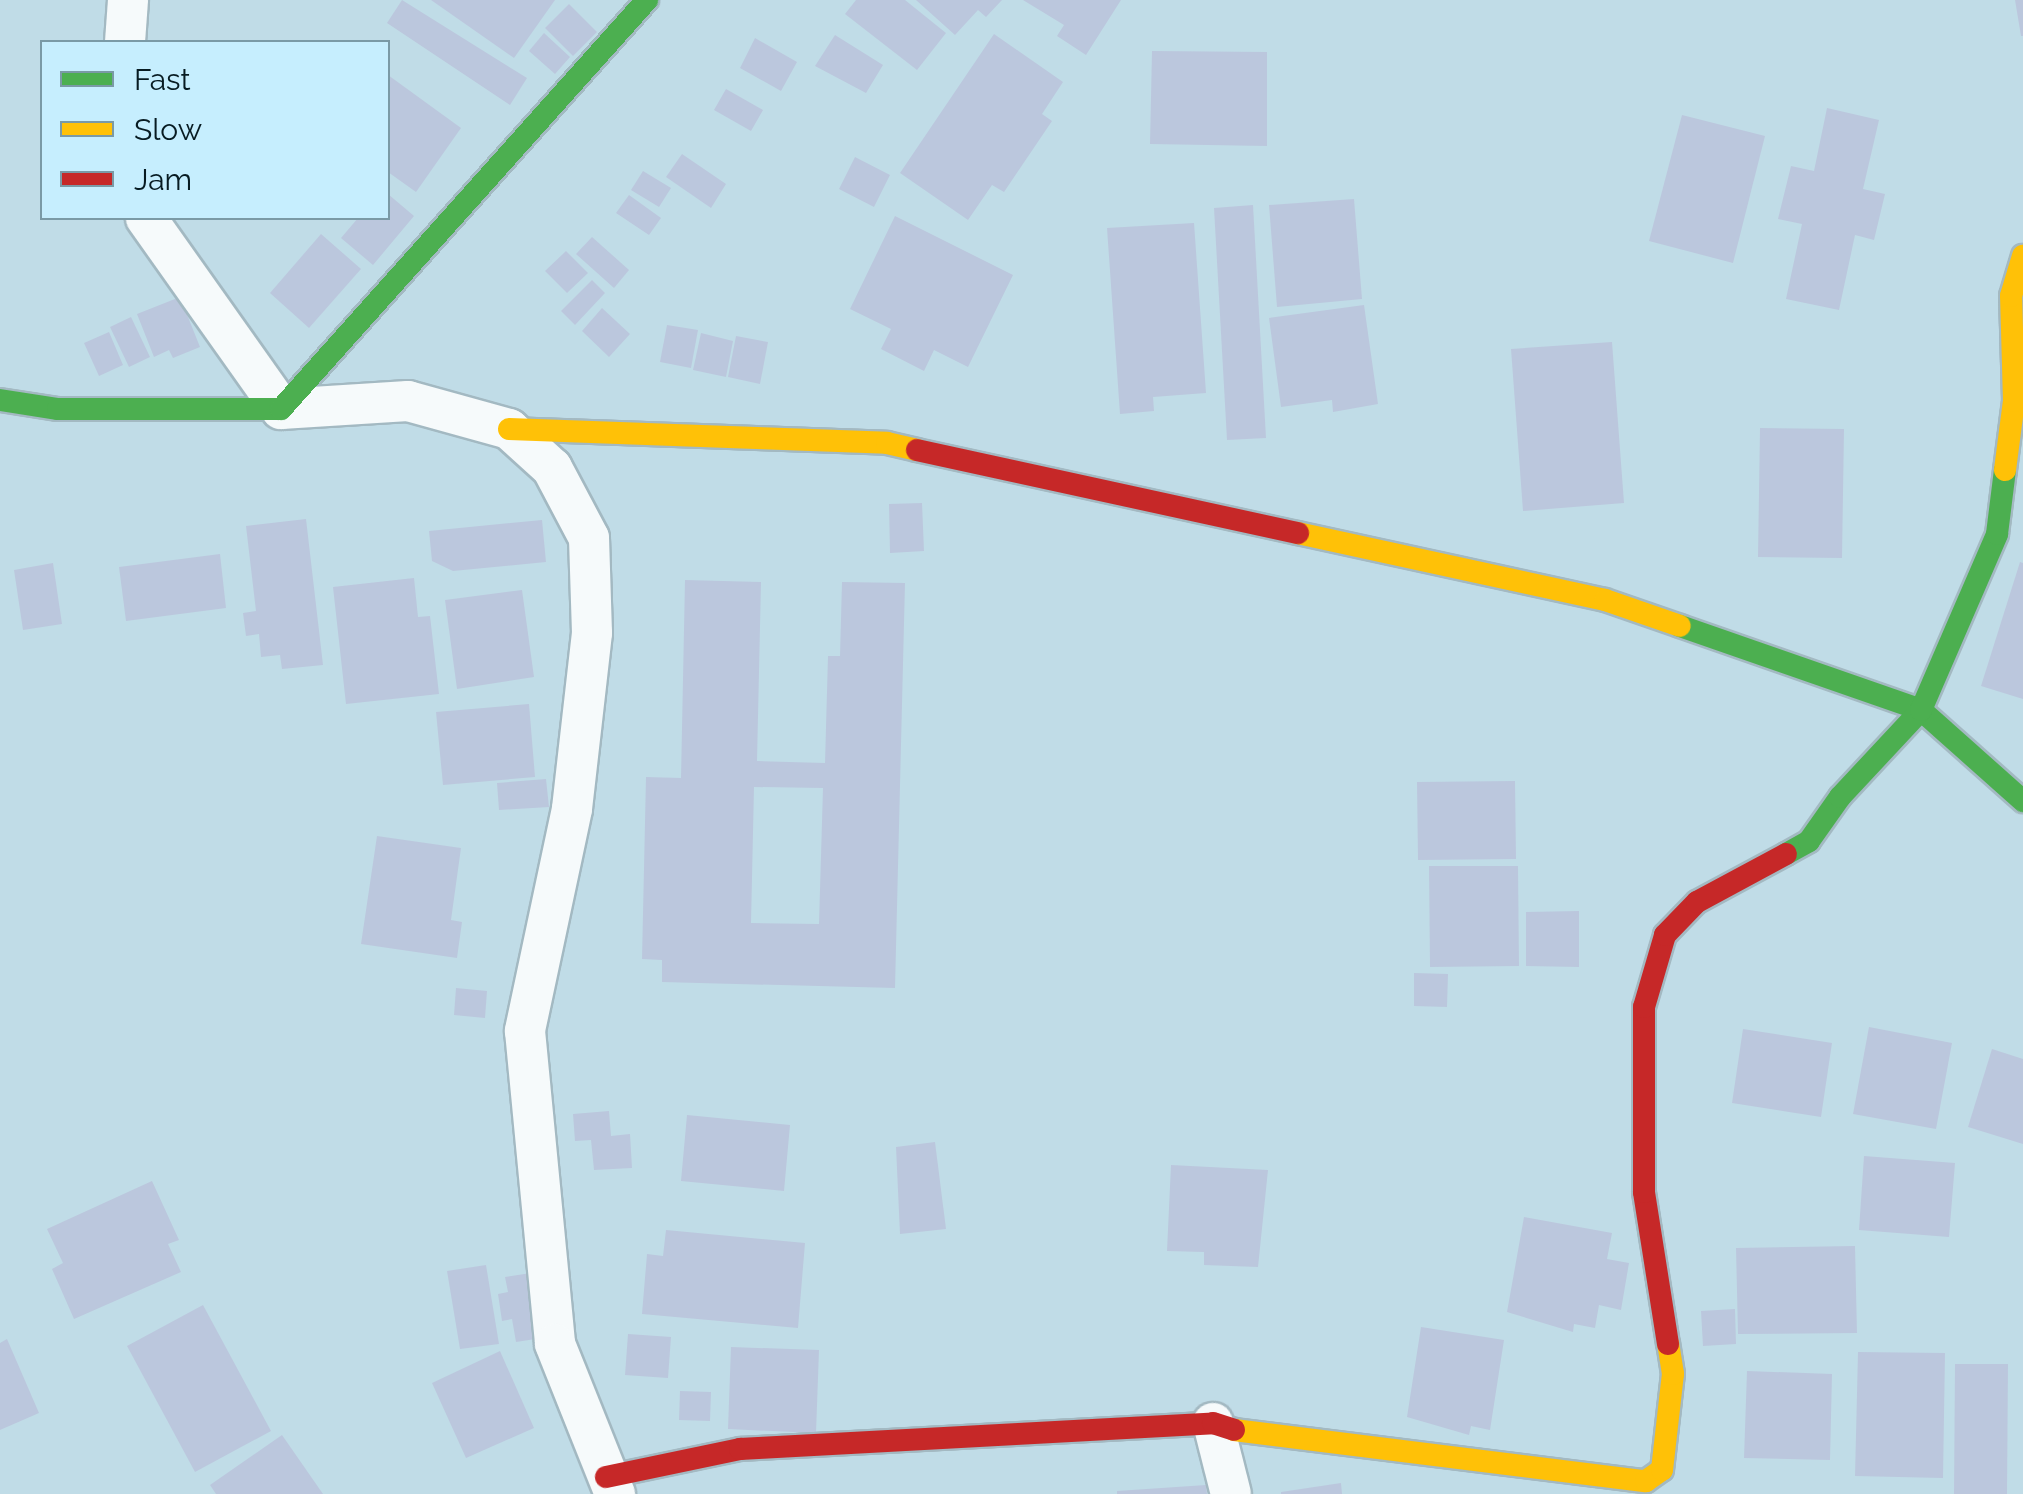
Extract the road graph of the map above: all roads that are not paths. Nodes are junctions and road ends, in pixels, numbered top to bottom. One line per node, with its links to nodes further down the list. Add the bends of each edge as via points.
1 (128, 0): 3 (street)
2 (647, 0): 7 (street)
3 (125, 40)
4 (147, 220): 7 (street)
5 (2023, 256): 9 (street, via 2011,296 2014,400 1997,534)
6 (0, 400): 7 (street, via 58,409)
7 (281, 409): 8 (street, via 408,401)
8 (508, 429): 9 (street, via 887,443 1605,600); 12 (street, via 552,468 589,538 592,633 572,809 525,1031 554,1344)
9 (1921, 710): 10 (street); 11 (street, via 1840,797 1809,842 1697,902 1665,935 1644,1008 1640,1111 1644,1192 1673,1374 1662,1470 1646,1481 1258,1436)
10 (2023, 801)
11 (1213, 1423): 12 (street, via 740,1449); 13 (street)
12 (610, 1485)
13 (1232, 1494)

